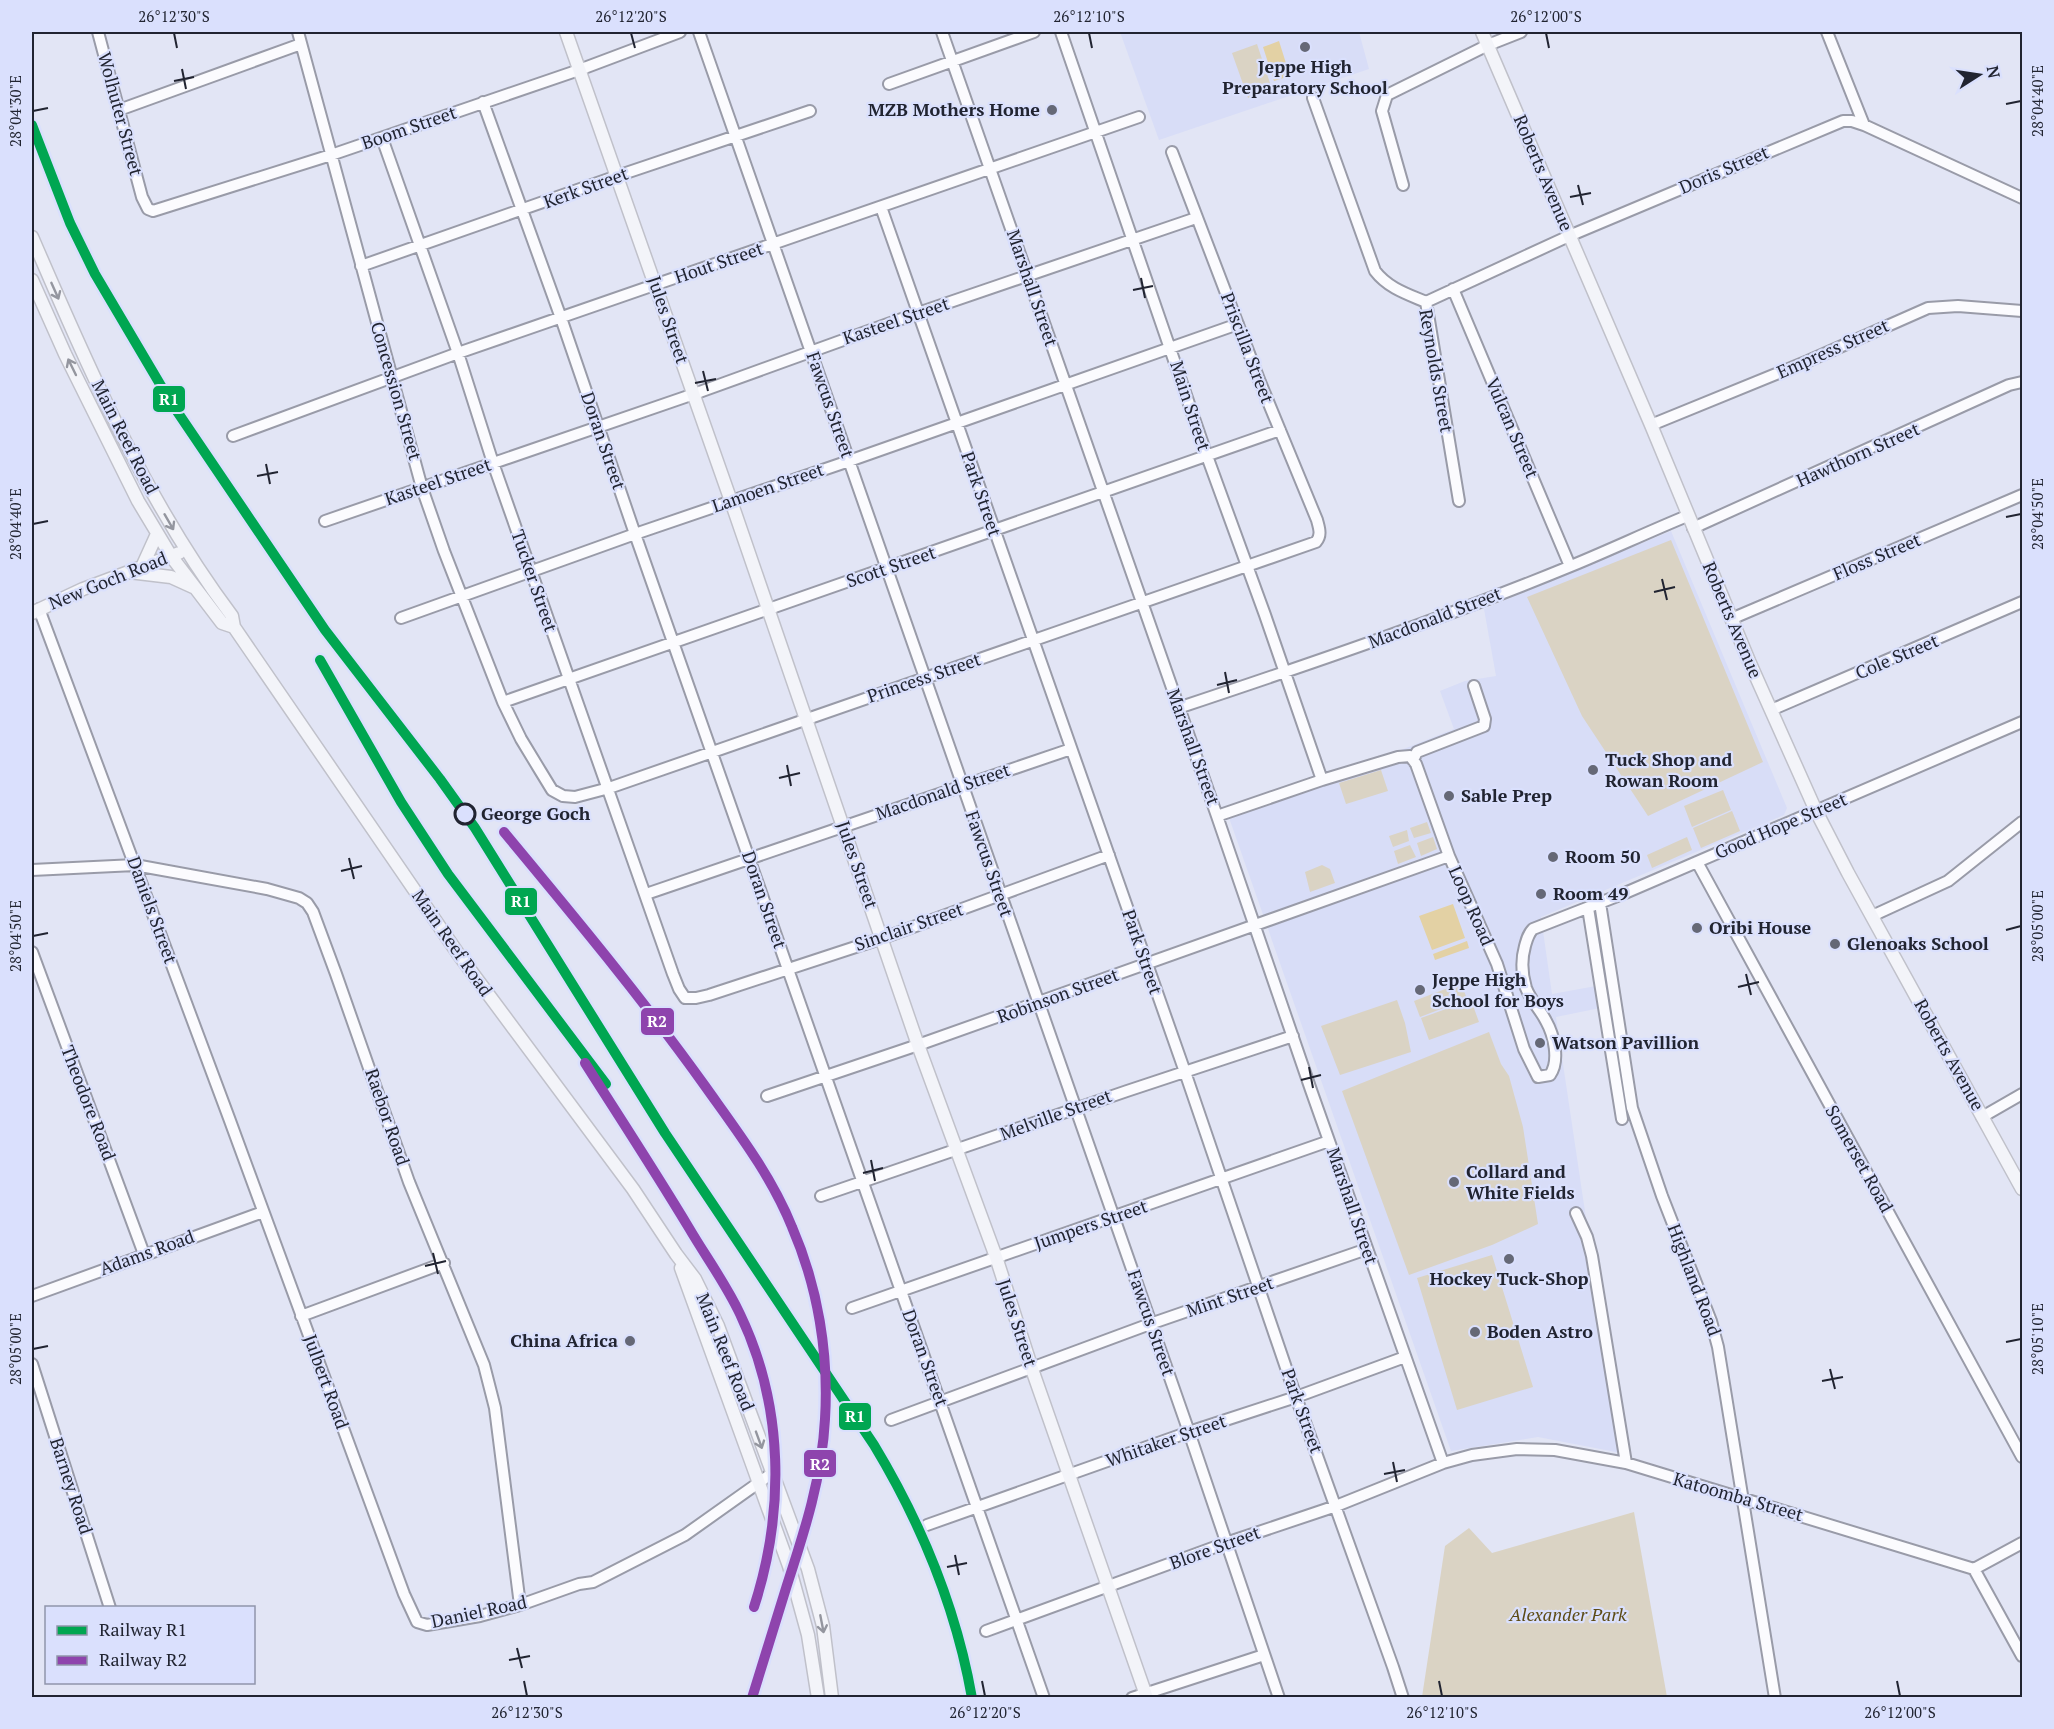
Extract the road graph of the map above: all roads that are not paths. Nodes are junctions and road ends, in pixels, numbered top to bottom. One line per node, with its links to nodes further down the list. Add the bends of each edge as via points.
1 (98, 32): 19 (street, Wolhuter Street)
2 (298, 32): 12 (street, Concession Street)
3 (566, 32): 15 (main road, Jules Street)
4 (680, 32): 15 (street, Boom Street)
5 (699, 32): 24 (street, Fawcus Street)
6 (942, 32): 14 (street, Marshall Street)
7 (1034, 32): 14 (street)
8 (1061, 32): 23 (street, Main Street)
9 (1482, 32): 13 (main road, Roberts Avenue)
10 (1521, 32): 13 (street)
11 (1827, 32): 22 (street)
12 (301, 44): 19 (street); 27 (street, Concession Street)
13 (1488, 45): 30 (street, via 1384,98 1382,111); 36 (main road, Roberts Avenue)
14 (952, 60): 16 (street); 28 (street, Marshall Street)
15 (579, 70): 18 (street, Boom Street); 29 (main road, Jules Street)
16 (889, 84)
17 (1313, 98): 46 (street, Reynolds Street, via 1376,271 1392,287)
18 (483, 102): 25 (street, Boom Street); 34 (street, Doran Street)
19 (118, 110): 31 (street, Wolhuter Street)
20 (810, 111): 24 (street, Kerk Street)
21 (1139, 117): 23 (street, Hout Street)
22 (1864, 125): 32 (street, Doris Street); 36 (street, Doris Street, via 1843,121 1826,127)
23 (1096, 131): 28 (street, Hout Street); 38 (street, Main Street)
24 (736, 136): 29 (street, Kerk Street); 39 (street, Fawcus Street)
25 (382, 138): 27 (street, Boom Street); 40 (street, Tucker Street)
26 (1172, 152): 35 (street, Priscilla Street)
27 (332, 155): 31 (street, Boom Street, via 159,210 148,209); 41 (street, Concession Street)
28 (990, 168): 33 (street, Hout Street); 42 (street, Marshall Street)
29 (617, 176): 34 (street, Kerk Street); 44 (main road, Jules Street)
30 (1403, 185)
31 (142, 197)
32 (2022, 198)
33 (881, 207): 39 (street, Hout Street); 48 (street, Park Street)
34 (522, 210): 40 (street, Kerk Street); 49 (street, Doran Street)
35 (1196, 218): 38 (street, Kasteel Street); 50 (street, Priscilla Street)
36 (1569, 236): 45 (street, Doris Street); 59 (main road, Roberts Avenue)
37 (32, 237): 78 (main road, Main Reef Road, one-way to 78, via 124,438)
38 (1133, 240): 42 (street, Kasteel Street); 51 (street, Main Street)
39 (774, 244): 44 (street, Hout Street); 52 (street, Fawcus Street)
40 (419, 246): 41 (street, Kerk Street); 53 (street, Tucker Street)
41 (361, 266): 54 (street, Concession Street)
42 (1028, 277): 48 (street, Kasteel Street); 56 (street, Marshall Street)
43 (32, 280): 75 (main road, Main Reef Road, one-way to 43)
44 (656, 285): 49 (street, Hout Street); 57 (main road, Jules Street)
45 (1453, 289): 46 (street, Doris Street); 80 (street, Vulcan Street)
46 (1426, 302): 70 (street, Reynolds Street)
47 (2022, 311): 59 (street, Empress Street, via 1928,308)
48 (918, 313): 52 (street, Kasteel Street); 58 (street, Park Street)
49 (561, 318): 53 (street, Hout Street); 60 (street, Doran Street)
50 (1238, 324): 51 (street, Lamoen Street); 61 (street, Priscilla Street)
51 (1170, 347): 56 (street, Lamoen Street); 63 (street, Main Street)
52 (811, 351): 57 (street, Kasteel Street); 64 (street, Fawcus Street)
53 (458, 353): 54 (street, Hout Street); 65 (street, Tucker Street)
54 (393, 378): 62 (street, Hout Street); 66 (street, Concession Street)
55 (2022, 382): 73 (street, Hawthorn Street)
56 (1066, 385): 58 (street, Lamoen Street); 67 (street, Marshall Street)
57 (694, 394): 60 (street, Kasteel Street); 69 (main road, Jules Street)
58 (956, 423): 64 (street, Lamoen Street); 74 (street, Park Street)
59 (1651, 425): 71 (main road, Roberts Avenue)
60 (599, 427): 65 (street, Kasteel Street); 76 (street, Doran Street)
61 (1280, 430): 63 (street, Scott Street); 77 (street, Priscilla Street, via 1317,520 1320,538)
62 (232, 436)
63 (1207, 456): 67 (street, Scott Street); 82 (street, Main Street)
64 (849, 461): 69 (street, Lamoen Street); 83 (street, Fawcus Street)
65 (493, 463): 66 (street, Kasteel Street); 84 (street, Tucker Street)
66 (422, 488): 72 (street, Kasteel Street); 87 (street, Concession Street)
67 (1103, 493): 74 (street, Scott Street); 89 (street, Marshall Street)
68 (2022, 495): 93 (street, Floss Street)
69 (731, 501): 76 (street, Lamoen Street); 90 (main road, Jules Street)
70 (1459, 501)
71 (1687, 516): 73 (main road, Roberts Avenue); 80 (street, Macdonald Street)
72 (325, 521)
73 (1693, 528): 93 (main road, Roberts Avenue)
74 (994, 531): 83 (street, Scott Street); 95 (street, Park Street)
75 (157, 534): 79 (main road, Main Reef Road); 81 (main road)
76 (635, 534): 84 (street, Lamoen Street); 96 (street, Doran Street)
77 (1316, 542): 82 (street, Princess Street)
78 (185, 550): 79 (main road, New Goch Road); 94 (main road, Main Reef Road, via 232,616)
79 (171, 556): 81 (main road, New Goch Road); 86 (main road, Main Reef Road)
80 (1570, 566): 97 (street, Macdonald Street)
81 (142, 567): 85 (main road, New Goch Road)
82 (1247, 567): 89 (street, Princess Street); 97 (street, Main Street)
83 (888, 568): 90 (street, Scott Street); 99 (street, Fawcus Street)
84 (531, 571): 87 (street, Lamoen Street); 98 (street, Tucker Street)
85 (128, 572): 86 (main road, via 171,577); 91 (main road, New Goch Road)
86 (199, 591): 94 (main road, Main Reef Road, via 222,623)
87 (461, 596): 92 (street, Lamoen Street); 101 (street, Concession Street)
88 (2022, 602): 103 (street, Cole Street)
89 (1141, 603): 95 (street, Princess Street); 102 (street, Marshall Street)
90 (768, 610): 96 (street, Scott Street); 104 (main road, Jules Street)
91 (35, 611): 121 (street, Daniels Street)
92 (401, 618)
93 (1731, 619): 103 (main road, Roberts Avenue)
94 (234, 627): 156 (main road, Main Reef Road, via 459,955 633,1189)
95 (1033, 640): 99 (street, Princess Street); 106 (street, Park Street)
96 (673, 641): 98 (street, Scott Street); 107 (street, Doran Street)
97 (1285, 672): 102 (street, Macdonald Street); 110 (street, Main Street)
98 (568, 679): 101 (street, Scott Street); 112 (street, Tucker Street)
99 (925, 679): 104 (street, Princess Street); 111 (street, Fawcus Street)
100 (1474, 686): 108 (street, via 1484,726 1417,752)
101 (503, 702): 109 (street, Concession Street)
102 (1178, 708): 114 (street, Marshall Street)
103 (1771, 710): 113 (main road, Roberts Avenue)
104 (807, 720): 107 (street, Princess Street); 116 (main road, Jules Street)
105 (2022, 722): 113 (street, Good Hope Street)
106 (1071, 749): 111 (street, Macdonald Street); 117 (street, Park Street)
107 (711, 751): 112 (street, Princess Street); 119 (street, Doran Street)
108 (1413, 760): 110 (street, via 1407,755); 118 (street, Loop Road)
109 (541, 772): 112 (street, Princess Street, via 552,790 563,796 575,797)
110 (1322, 780): 114 (street)
111 (962, 785): 116 (street, Macdonald Street); 124 (street, Fawcus Street)
112 (609, 788): 123 (street, Tucker Street)
113 (1816, 810): 120 (street, Good Hope Street); 127 (main road, Roberts Avenue)
114 (1217, 816): 128 (street, Marshall Street)
115 (2022, 822): 127 (street, via 1948,881)
116 (843, 826): 119 (street, Macdonald Street); 130 (main road, Jules Street)
117 (1108, 855): 124 (street, Sinclair Street); 132 (street, Park Street)
118 (1449, 856): 128 (street, Robinson Street); 129 (street, Loop Road, via 1497,964 1524,1049 1534,1072 1541,1078 1553,1071 1553,1039 1526,988 1522,959 1527,937)
119 (749, 858): 123 (street, Macdonald Street); 133 (street, Doran Street)
120 (1697, 862): 125 (street, Good Hope Street); 172 (street, Somerset Road)
121 (135, 865): 122 (street, Raebor Road); 151 (street, Daniels Street); 158 (street, Raebor Road, via 267,889 307,903 409,1182)
122 (32, 870)
123 (646, 894): 134 (street, Tucker Street, via 682,995 689,999)
124 (1000, 895): 130 (street, Sinclair Street); 135 (street, Fawcus Street)
125 (1600, 903): 126 (street, Good Hope Street); 178 (street, Highland Road, via 1632,1108 1715,1333)
126 (1588, 908): 129 (street, Good Hope Street); 144 (street)
127 (1872, 916): 143 (main road, Roberts Avenue)
128 (1254, 926): 132 (street, Robinson Street); 136 (street, Marshall Street)
129 (1539, 926)
130 (883, 938): 133 (street, Sinclair Street); 137 (main road, Jules Street)
131 (32, 952): 155 (street, Theodore Road)
132 (1146, 964): 135 (street, Robinson Street); 138 (street, Park Street)
133 (788, 968): 134 (street, Sinclair Street); 139 (street, Doran Street)
134 (709, 995)
135 (1038, 1003): 137 (street, Robinson Street); 142 (street, Fawcus Street)
136 (1293, 1036): 138 (street, Melville Street); 145 (street, Marshall Street)
137 (918, 1045): 139 (street, Robinson Street); 146 (main road, Jules Street)
138 (1185, 1072): 142 (street, Melville Street); 147 (street, Park Street)
139 (826, 1075): 141 (street, Robinson Street); 148 (street, Doran Street)
140 (2022, 1095): 143 (street)
141 (768, 1096)
142 (1076, 1108): 146 (street, Melville Street); 153 (street, Fawcus Street)
143 (1982, 1117): 149 (main road, Roberts Avenue)
144 (1622, 1119)
145 (1329, 1141): 147 (street, Jumpers Street); 154 (street, Marshall Street)
146 (958, 1150): 148 (street, Melville Street); 157 (main road, Jules Street)
147 (1221, 1179): 153 (street, Jumpers Street); 159 (street, Park Street)
148 (863, 1183): 150 (street, Melville Street); 160 (street, Doran Street)
149 (2022, 1189)
150 (821, 1196)
151 (263, 1212): 155 (street, Adams Road); 163 (street, Julbert Road)
152 (1576, 1213): 174 (street, via 1590,1249)
153 (1114, 1217): 157 (street, Jumpers Street); 164 (street, Fawcus Street)
154 (1367, 1249): 159 (street, Mint Street); 165 (street, Marshall Street)
155 (144, 1254): 161 (street, Adams Road)
156 (676, 1254): 175 (main road, Main Reef Road, one-way to 175, via 695,1279 718,1326); 177 (main road, Main Reef Road)
157 (996, 1257): 160 (street, Jumpers Street); 167 (main road, Jules Street)
158 (444, 1263): 163 (street); 189 (street, Raebor Road, via 484,1365 495,1408)
159 (1258, 1287): 164 (street, Mint Street); 168 (street, Park Street)
160 (901, 1291): 162 (street, Jumpers Street); 169 (street, Doran Street)
161 (32, 1296)
162 (852, 1308)
163 (301, 1316): 186 (street, Julbert Road)
164 (1150, 1324): 167 (street, Mint Street); 171 (street, Fawcus Street)
165 (1405, 1358): 168 (street, Whitaker Street); 173 (street, Marshall Street)
166 (32, 1364): 190 (street, Barney Road)
167 (1033, 1369): 169 (street, Mint Street); 176 (main road, Jules Street)
168 (1296, 1397): 171 (street, Whitaker Street); 180 (street, Park Street)
169 (941, 1402): 170 (street, Mint Street); 179 (street, Doran Street)
170 (891, 1420)
171 (1189, 1432): 176 (street, Whitaker Street); 184 (street, Fawcus Street)
172 (2022, 1457)
173 (1443, 1463): 174 (street, Katoomba Street, via 1492,1451 1533,1448); 180 (street, Blore Street)
174 (1626, 1464): 178 (street, Katoomba Street)
175 (771, 1474): 177 (street, Daniel Road); 182 (main road, Main Reef Road)
176 (1071, 1475): 179 (street, Whitaker Street); 188 (main road, Jules Street)
177 (759, 1483): 183 (main road, Main Reef Road); 189 (street, Daniel Road, via 685,1535 612,1574)
178 (1742, 1497): 187 (street, Katoomba Street); 202 (street, Highland Road)
179 (977, 1506): 181 (street, Whitaker Street); 191 (street, Doran Street)
180 (1336, 1506): 184 (street, Blore Street); 201 (street, Park Street)
181 (927, 1525)
182 (792, 1529): 183 (main road); 197 (main road, Main Reef Road, one-way to 197, via 817,1601)
183 (778, 1537): 196 (main road, Main Reef Road, via 808,1635)
184 (1226, 1543): 188 (street, Blore Street); 193 (street, Fawcus Street)
185 (2022, 1543): 187 (street)
186 (388, 1552): 189 (street, Daniel Road, via 412,1615 421,1624 453,1621)
187 (1974, 1569): 194 (street)
188 (1108, 1587): 191 (street, Blore Street); 195 (main road, Jules Street)
189 (520, 1605)
190 (109, 1606)
191 (1016, 1621): 192 (street, Blore Street); 198 (street, Doran Street)
192 (986, 1631)
193 (1264, 1654): 195 (street); 200 (street, Fawcus Street)
194 (2022, 1656)
195 (1147, 1695): 199 (street)
196 (818, 1698)
197 (832, 1698)
198 (1044, 1698)
199 (1132, 1698)
200 (1279, 1698)
201 (1402, 1698)
202 (1775, 1698)

